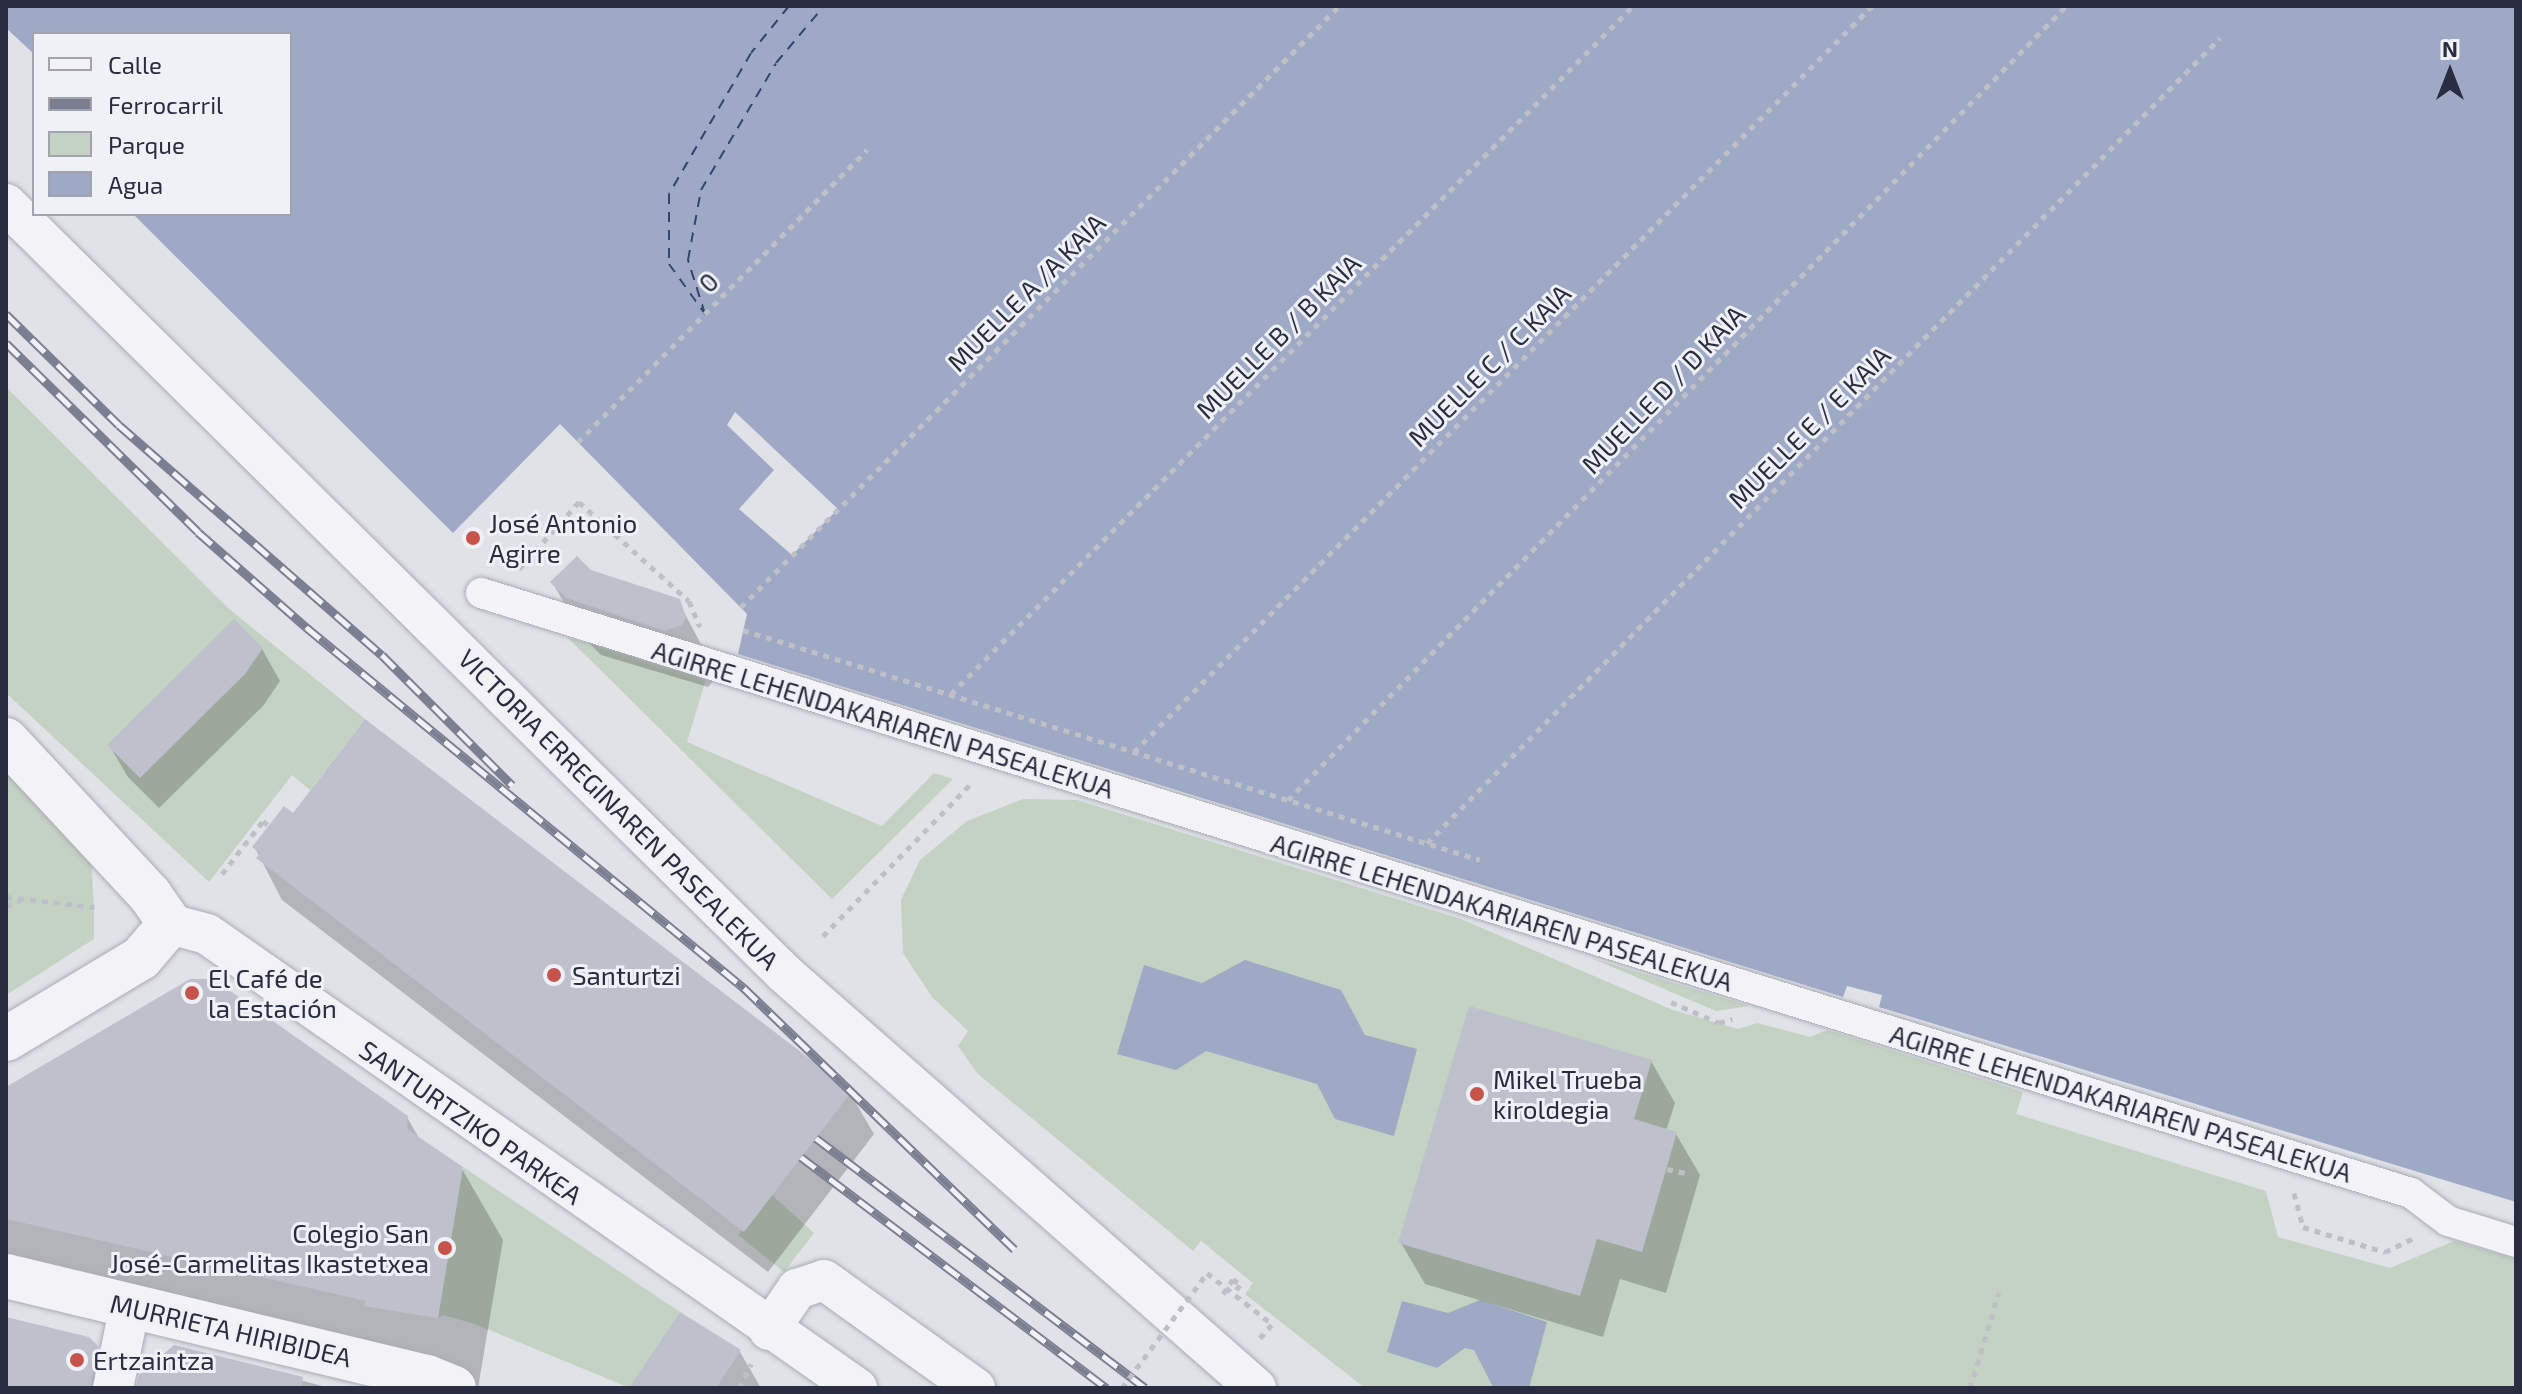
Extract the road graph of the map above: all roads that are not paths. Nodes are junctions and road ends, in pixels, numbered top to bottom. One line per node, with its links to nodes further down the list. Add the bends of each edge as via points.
1 (6, 204): 14 (street, VICTORIA ERREGINAREN PASEALEKUA, via 785,974)
2 (481, 593): 6 (street, AGIRRE LEHENDAKARIAREN PASEALEKUA, via 2411,1193 2448,1221)
3 (6, 740): 4 (street, via 150,895)
4 (170, 924): 5 (street, via 141,958); 9 (street, SANTURTZIKO PARKEA, via 207,934)
5 (6, 1039)
6 (2516, 1242)
7 (6, 1276): 8 (street, MURRIETA HIRIBIDEA)
8 (130, 1305): 10 (street, MURRIETA HIRIBIDEA); 11 (street)
9 (761, 1346): 12 (street, SANTURTZIKO PARKEA); 13 (street, via 797,1289 824,1280)
10 (435, 1384)
11 (113, 1388)
12 (857, 1388)
13 (975, 1388)
14 (1256, 1388)

